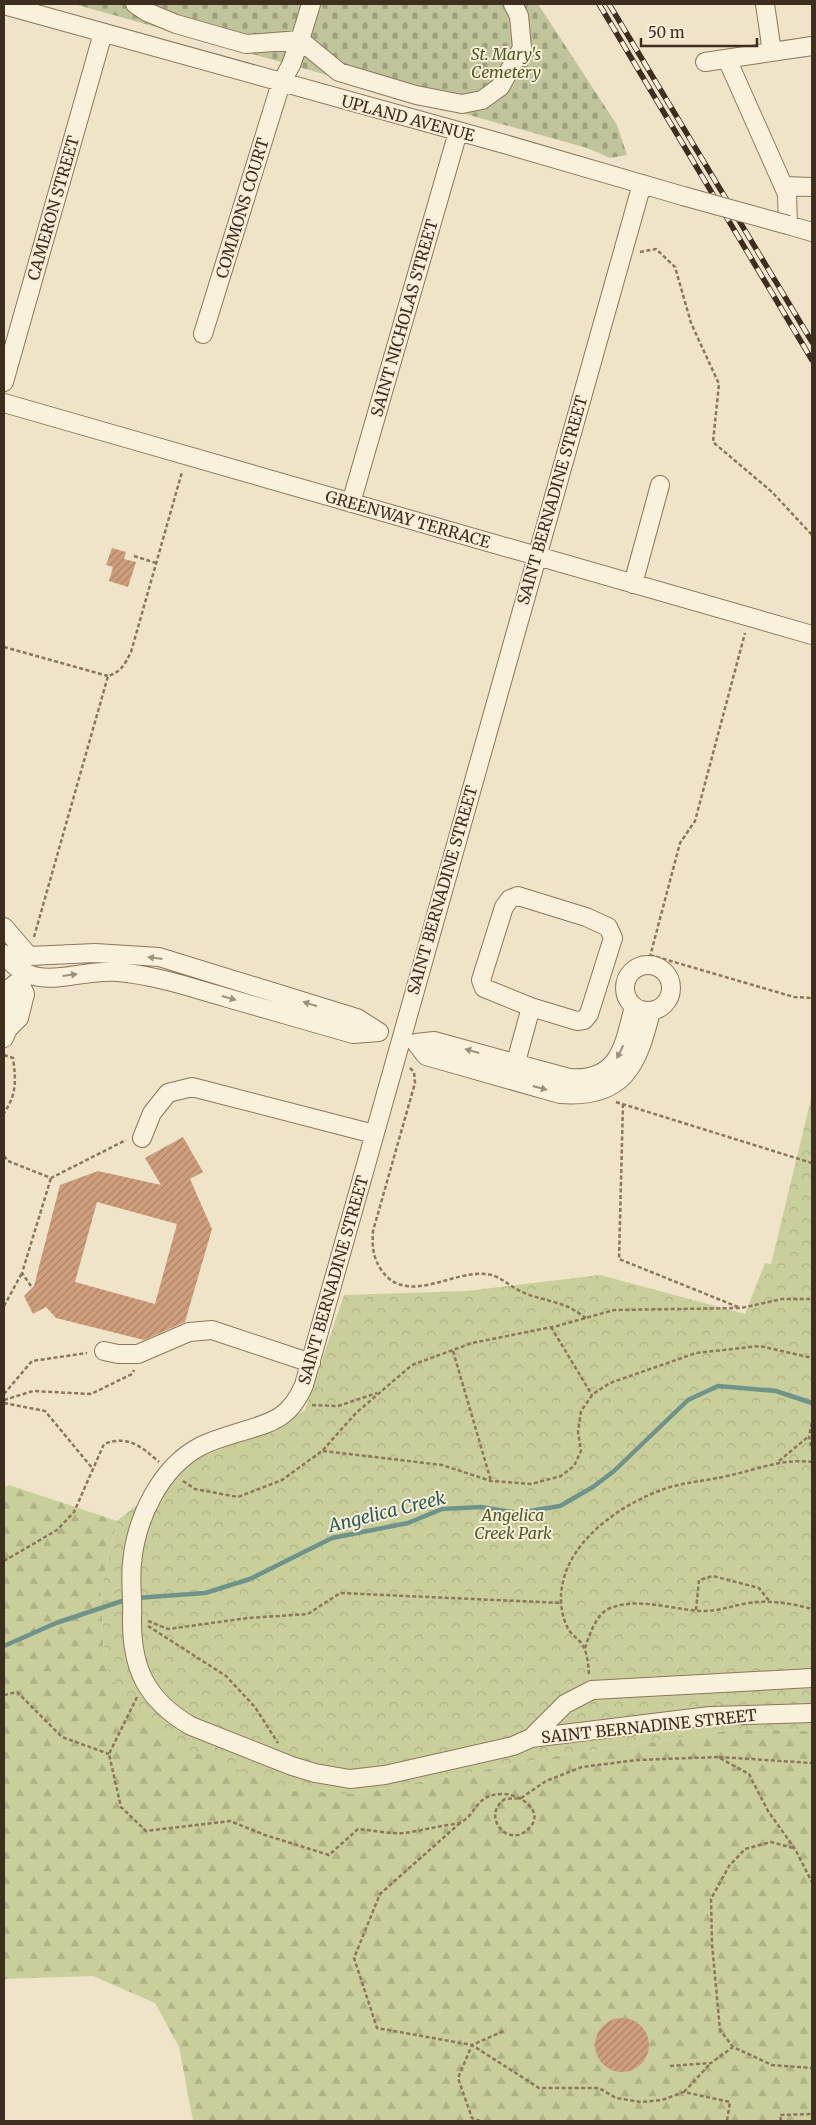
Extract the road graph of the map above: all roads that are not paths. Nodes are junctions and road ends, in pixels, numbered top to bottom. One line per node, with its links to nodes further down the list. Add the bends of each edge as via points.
1 (135, 4): 7 (street, via 176,24 246,44)
2 (311, 4): 7 (street, COMMONS COURT)
3 (513, 4): 7 (street, via 519,16 522,48 500,87 482,100 462,104 339,72)
4 (765, 4): 9 (street)
5 (4, 5): 6 (street, UPLAND AVENUE)
6 (102, 33): 12 (street, UPLAND AVENUE); 20 (street, CAMERON STREET)
7 (300, 40): 12 (street, COMMONS COURT)
8 (812, 46): 9 (street)
9 (772, 52): 10 (street)
10 (727, 59): 11 (street); 15 (street)
11 (705, 62)
12 (281, 83): 13 (street, UPLAND AVENUE); 19 (street, COMMONS COURT)
13 (458, 132): 14 (street, UPLAND AVENUE); 23 (street, SAINT NICHOLAS STREET)
14 (642, 184): 17 (street, UPLAND AVENUE, bridge); 24 (street, SAINT BERNADINE STREET)
15 (784, 186): 16 (street); 17 (street)
16 (812, 187)
17 (788, 225): 18 (street, UPLAND AVENUE)
18 (812, 232)
19 (203, 334)
20 (4, 382)
21 (4, 403): 23 (street, GREENWAY TERRACE)
22 (660, 485): 25 (street)
23 (351, 503): 24 (street, GREENWAY TERRACE)
24 (536, 556): 25 (street, GREENWAY TERRACE); 38 (street, SAINT BERNADINE STREET)
25 (633, 584): 26 (street, GREENWAY TERRACE)
26 (812, 635)
27 (4, 927): 29 (street)
28 (4, 954): 31 (street)
29 (29, 956): 31 (street); 37 (street, one-way to 29, via 357,1018 159,957 95,953)
30 (602, 975): 32 (street); 33 (street, via 584,1020); 33 (street, via 613,938 608,927 586,916 518,896 510,899 504,907 481,980 484,988)
31 (20, 977): 35 (street, via 10,988); 36 (street, via 25,994 19,1018); 37 (street, one-way to 37, via 102,971 137,974 353,1034)
32 (626, 982): 34 (street, via 627,997); 34 (street, via 634,969 649,960 668,975 672,988 663,1006)
33 (531, 1007): 39 (street)
34 (642, 1008): 41 (street, via 619,1057 604,1072)
35 (4, 1010)
36 (5, 1028)
37 (379, 1032): 38 (street)
38 (408, 1041): 39 (street, one-way to 38, via 434,1041); 40 (street, via 426,1056); 42 (street, SAINT BERNADINE STREET, via 394,1063)
39 (516, 1063): 40 (street); 41 (street)
40 (511, 1081): 41 (street, one-way to 41, via 560,1094 580,1095)
41 (605, 1088)
42 (374, 1134): 43 (street, via 192,1087 168,1092); 45 (street, SAINT BERNADINE STREET)
43 (134, 1139)
44 (104, 1351): 45 (street, via 138,1354 189,1332 212,1330)
45 (311, 1363): 48 (street, SAINT BERNADINE STREET, via 296,1404 282,1416 201,1446 182,1458 151,1500 136,1536 131,1584 132,1628 138,1670 144,1682 161,1705 191,1726 292,1766 350,1779 384,1775 513,1746)
46 (812, 1678): 48 (street, via 592,1690 565,1704)
47 (812, 1713): 48 (street, SAINT BERNADINE STREET, via 710,1716)
48 (530, 1738)

